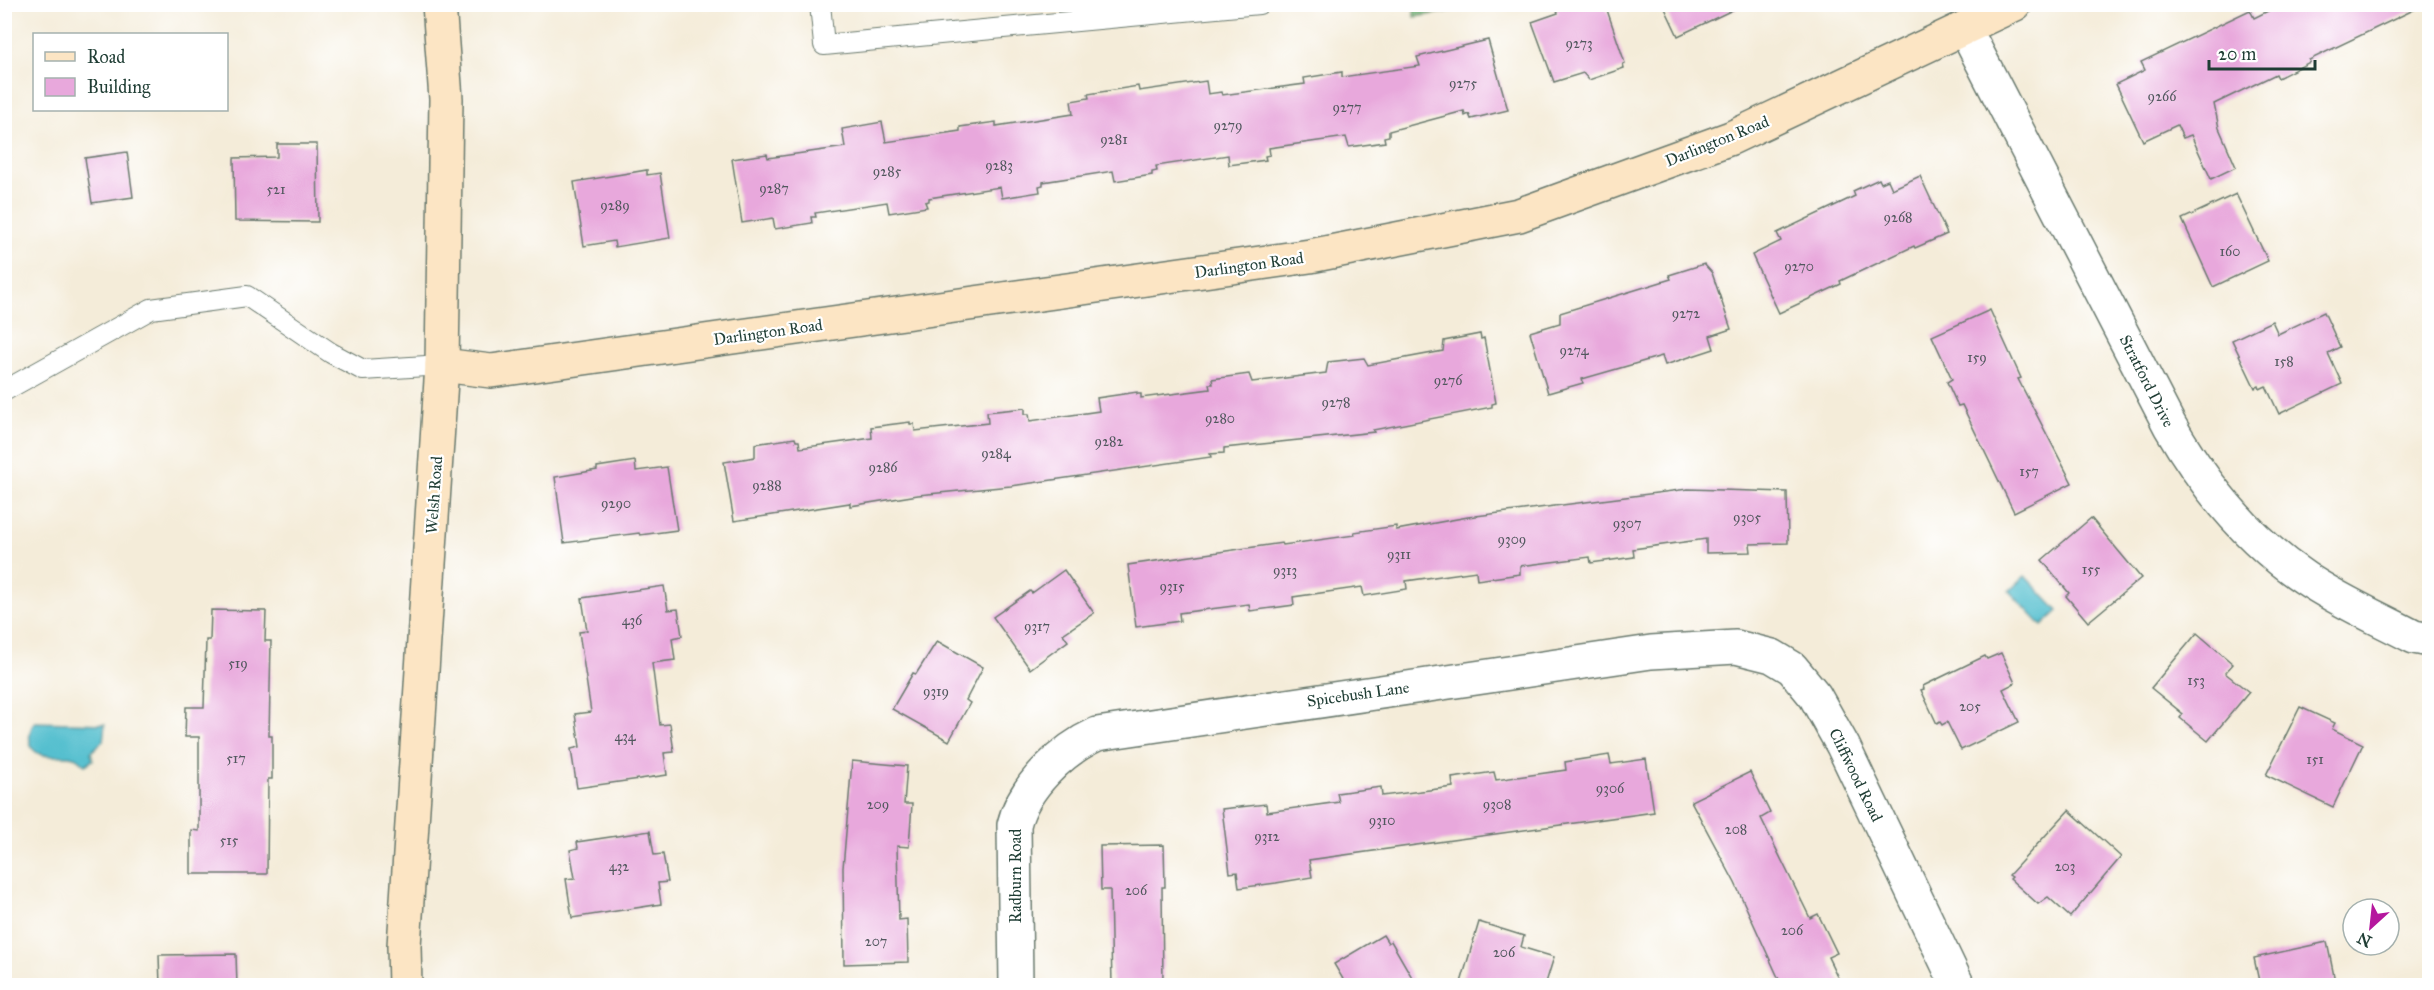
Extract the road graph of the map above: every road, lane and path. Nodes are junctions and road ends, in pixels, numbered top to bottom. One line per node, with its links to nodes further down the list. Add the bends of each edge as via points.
1 (439, 4): 6 (street, Welsh Road, via 446,99)
2 (820, 4): 3 (lane, via 824,45)
3 (1259, 4)
4 (2015, 4): 5 (street, Darlington Road)
5 (1965, 29): 6 (street, Darlington Road, via 1731,138 1519,215 1310,256 492,371); 8 (street, Stratford Drive, via 2191,461 2252,536 2275,556 2306,579 2414,637)
6 (442, 365): 7 (lane, via 363,370 247,296 151,309); 11 (street, Welsh Road, via 404,946)
7 (4, 391)
8 (2430, 640)
9 (1688, 649): 10 (street, Spicebush Lane, via 1110,730 1086,739); 13 (street, Cliffwood Road, via 1736,647 1772,656 1792,668 1815,696)
10 (1044, 775): 12 (street, Radburn Road, via 1018,808 1014,825)
11 (405, 986)
12 (1016, 986)
13 (1958, 986)

